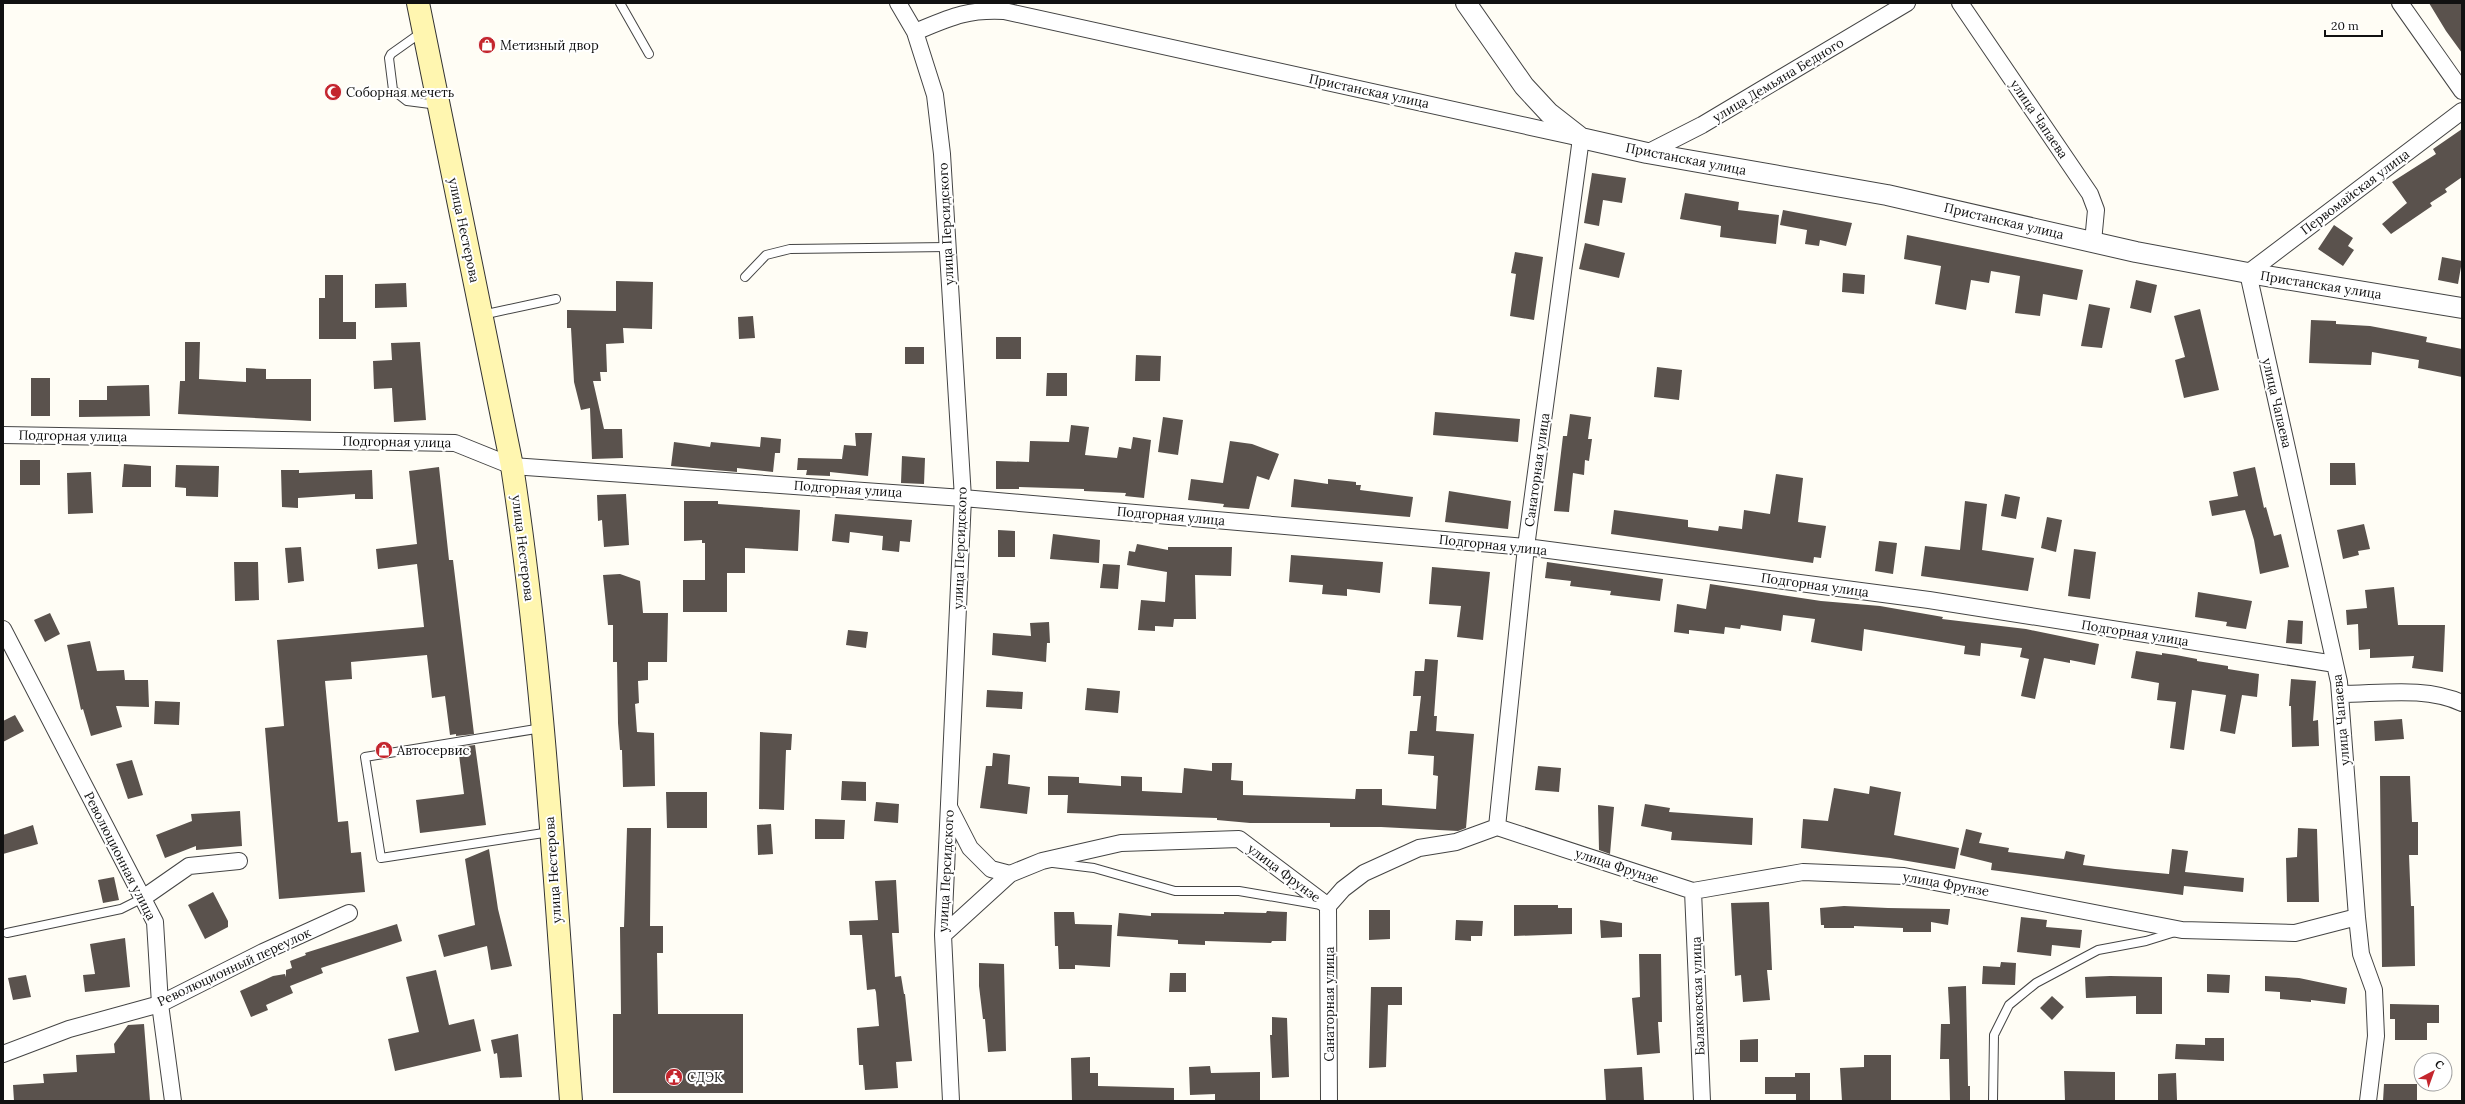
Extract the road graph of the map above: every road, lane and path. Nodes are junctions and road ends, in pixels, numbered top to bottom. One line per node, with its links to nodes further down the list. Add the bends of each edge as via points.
1 (418, 3): 8 (main road, улица Нестерова)
2 (620, 3): 10 (lane)
3 (898, 3): 9 (street, улица Персидского)
4 (1466, 3): 14 (street, via 1524,86 1549,113)
5 (1907, 3): 15 (street, улица Демьяна Бедного, via 1702,126)
6 (1960, 3): 16 (street, улица Чапаева, via 2090,194 2096,210)
7 (2400, 3): 11 (street)
8 (424, 31): 12 (main road, улица Нестерова); 12 (lane, via 389,58 393,90 407,101)
9 (915, 32): 14 (street, Пристанская улица, via 961,12 1004,11); 17 (street, улица Персидского, via 935,95 942,154)
10 (649, 54)
11 (2462, 91)
12 (438, 105): 22 (main road, улица Нестерова)
13 (2462, 111): 18 (street, Первомайская улица)
14 (1582, 138): 15 (street, Пристанская улица); 26 (street, Санаторная улица)
15 (1647, 153): 16 (street, Пристанская улица, via 1887,195)
16 (2093, 242): 18 (street, Пристанская улица)
17 (947, 247): 19 (lane, via 790,249 766,255); 25 (street, улица Персидского)
18 (2248, 274): 21 (street, Пристанская улица); 28 (street, улица Чапаева)
19 (745, 277)
20 (556, 299): 22 (lane)
21 (2462, 308)
22 (481, 316): 24 (main road, улица Нестерова)
23 (3, 435): 24 (street, Подгорная улица, via 455,443)
24 (512, 466): 25 (street, Подгорная улица); 31 (main road, улица Нестерова)
25 (963, 498): 26 (street, Подгорная улица); 32 (street, улица Персидского)
26 (1526, 547): 28 (street, Подгорная улица, via 1929,600); 33 (street, Санаторная улица)
27 (3, 629): 39 (street, Революционная улица)
28 (2335, 664): 29 (street, улица Чапаева)
29 (2340, 694): 30 (street, via 2418,692 2447,696); 42 (street, улица Чапаева)
30 (2462, 703)
31 (543, 728): 34 (main road, улица Нестерова); 34 (lane, via 364,757 381,858)
32 (949, 806): 37 (street, via 970,848 991,869); 45 (street, улица Персидского)
33 (1497, 828): 38 (street, улица Фрунзе); 40 (street, улица Фрунзе, via 1456,842 1419,848 1364,873 1343,889)
34 (550, 832): 49 (main road, улица Нестерова)
35 (239, 861): 39 (street, via 189,866)
36 (1042, 861): 37 (street, улица Фрунзе); 40 (lane, via 1094,868 1175,891 1238,891); 40 (street, улица Фрунзе, via 1121,843 1239,839)
37 (1010, 874): 45 (street, улица Фрунзе)
38 (1693, 891): 43 (street, улица Фрунзе, via 1803,872 1904,876); 52 (street, Балаковская улица)
39 (143, 898): 44 (lane, via 121,909); 46 (street, Революционная улица, via 155,922)
40 (1328, 906): 51 (street, Санаторная улица)
41 (349, 913): 46 (street, Революционный переулок, via 263,952)
42 (2357, 917): 43 (street, улица Фрунзе, via 2295,933); 54 (street, улица Чапаева, via 2361,954 2374,990 2376,1036)
43 (2182, 930): 53 (lane, via 2146,941 2098,950 2036,983 2009,1005 1994,1035)
44 (7, 933)
45 (943, 935): 50 (street, улица Персидского)
46 (160, 1004): 47 (street, Революционный переулок, via 69,1029); 48 (street, Революционная улица)
47 (3, 1054)
48 (173, 1101)
49 (570, 1101)
50 (951, 1101)
51 (1329, 1101)
52 (1702, 1101)
53 (1993, 1101)
54 (2368, 1101)

